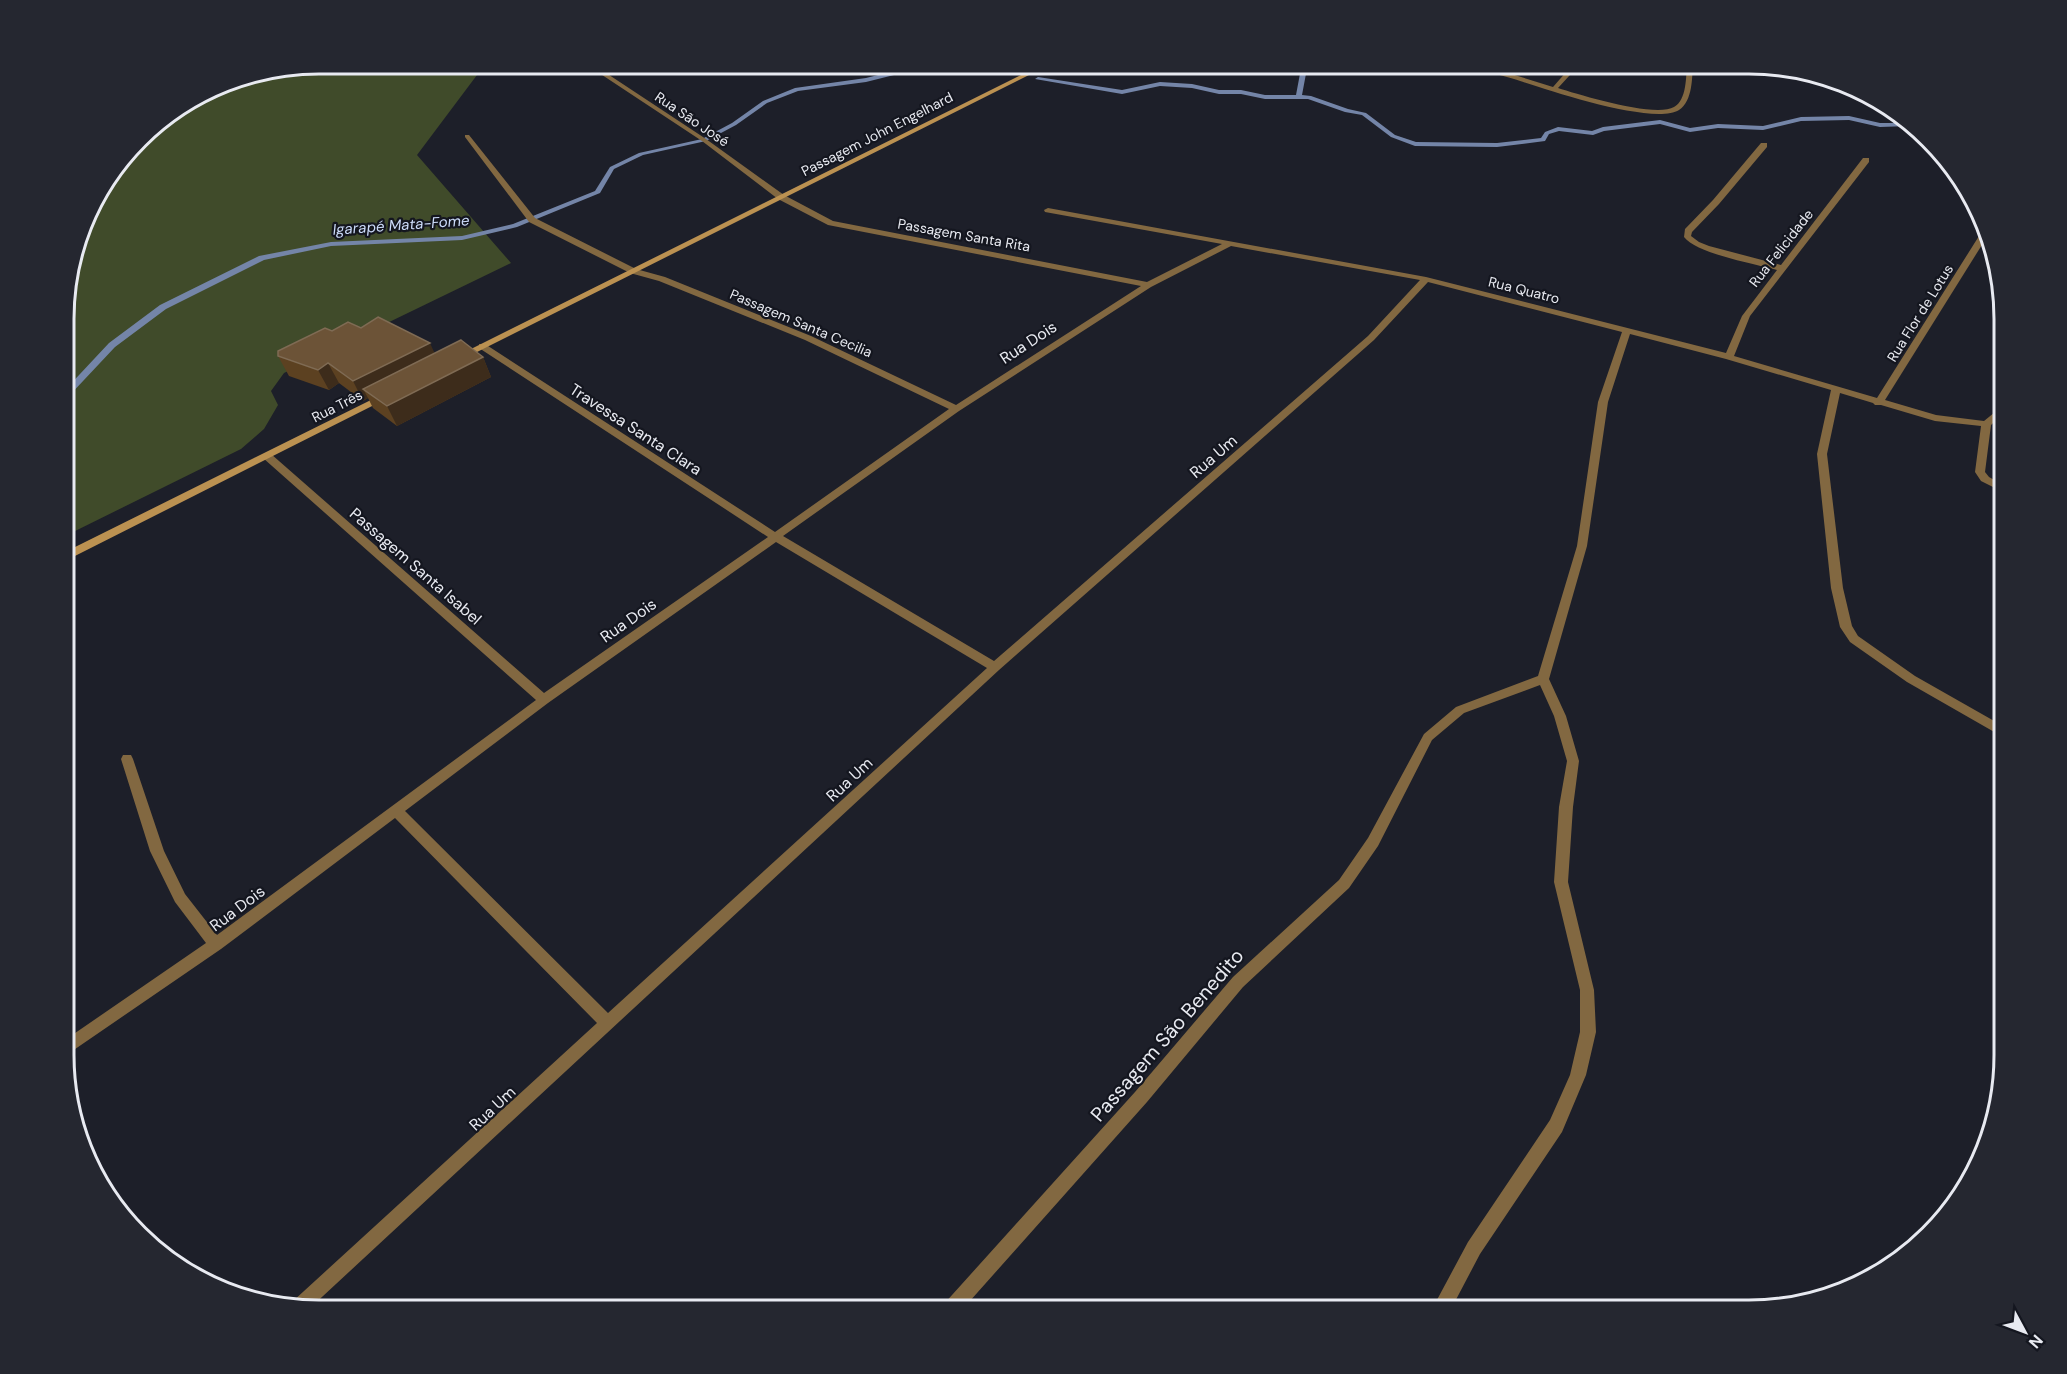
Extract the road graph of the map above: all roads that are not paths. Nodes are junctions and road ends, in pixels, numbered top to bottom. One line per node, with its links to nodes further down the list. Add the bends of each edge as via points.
1 (604, 74): 10 (street, Rua São José)
2 (1028, 74): 10 (main road, Passagem John Engelhard)
3 (1507, 74): 6 (street)
4 (1568, 74): 6 (street)
5 (1688, 74): 6 (street, via 1684,100 1677,109 1665,114 1644,113)
6 (1555, 88)
7 (467, 136): 15 (street, Passagem Santa Cecilia, via 532,220)
8 (1764, 145): 14 (street, via 1687,235 1706,247)
9 (1866, 160): 14 (street, Rua Felicidade)
10 (782, 197): 15 (main road); 17 (street, Passagem Santa Rita, via 831,223)
11 (1048, 210): 13 (street, Rua Quatro)
12 (1980, 241): 24 (street, Rua Flor de Lotus)
13 (1228, 244): 16 (street, Rua Quatro); 17 (street, Rua Dois)
14 (1781, 268): 20 (street, Rua Felicidade, via 1746,316)
15 (633, 271): 19 (main road); 25 (street, Passagem Santa Cecilia, via 808,338)
16 (1426, 279): 18 (street, Rua Quatro); 32 (street, Rua Um, via 1371,338)
17 (1148, 285): 25 (street, Rua Dois)
18 (1627, 331): 20 (street, Rua Quatro); 33 (street, via 1603,402 1582,546)
19 (482, 346): 21 (main road); 30 (street, Travessa Santa Clara)
20 (1728, 357): 22 (street, Rua Quatro)
21 (452, 362)
22 (1836, 390): 24 (street, Rua Quatro); 35 (street, via 1822,454 1837,588 1846,627 1854,639 1911,679)
23 (391, 393): 28 (main road, Rua Três)
24 (1878, 403): 27 (street, Rua Quatro, via 1935,418)
25 (956, 409): 30 (street, Rua Dois)
26 (1994, 417): 27 (street)
27 (1986, 424): 29 (street, via 1980,472)
28 (267, 456): 31 (main road, Rua Três); 34 (street, Passagem Santa Isabel)
29 (1994, 484)
30 (774, 536): 32 (street, Travessa Santa Clara); 34 (street, Rua Dois)
31 (74, 552)
32 (995, 667): 39 (street, Rua Um)
33 (1543, 679): 42 (street, Passagem São Benedito, via 1460,710 1428,737 1373,842 1344,884 1238,982); 43 (street, via 1560,716 1573,761 1561,882 1587,990 1588,1032 1578,1075 1556,1126 1474,1248)
34 (544, 700): 37 (street, Rua Dois)
35 (1994, 727)
36 (127, 759): 38 (street, via 157,851 180,898)
37 (396, 810): 38 (street, Rua Dois); 39 (street)
38 (216, 944): 40 (street, Rua Dois)
39 (608, 1024): 41 (street, Rua Um)
40 (74, 1042)
41 (307, 1300)
42 (959, 1300)
43 (1446, 1300)

